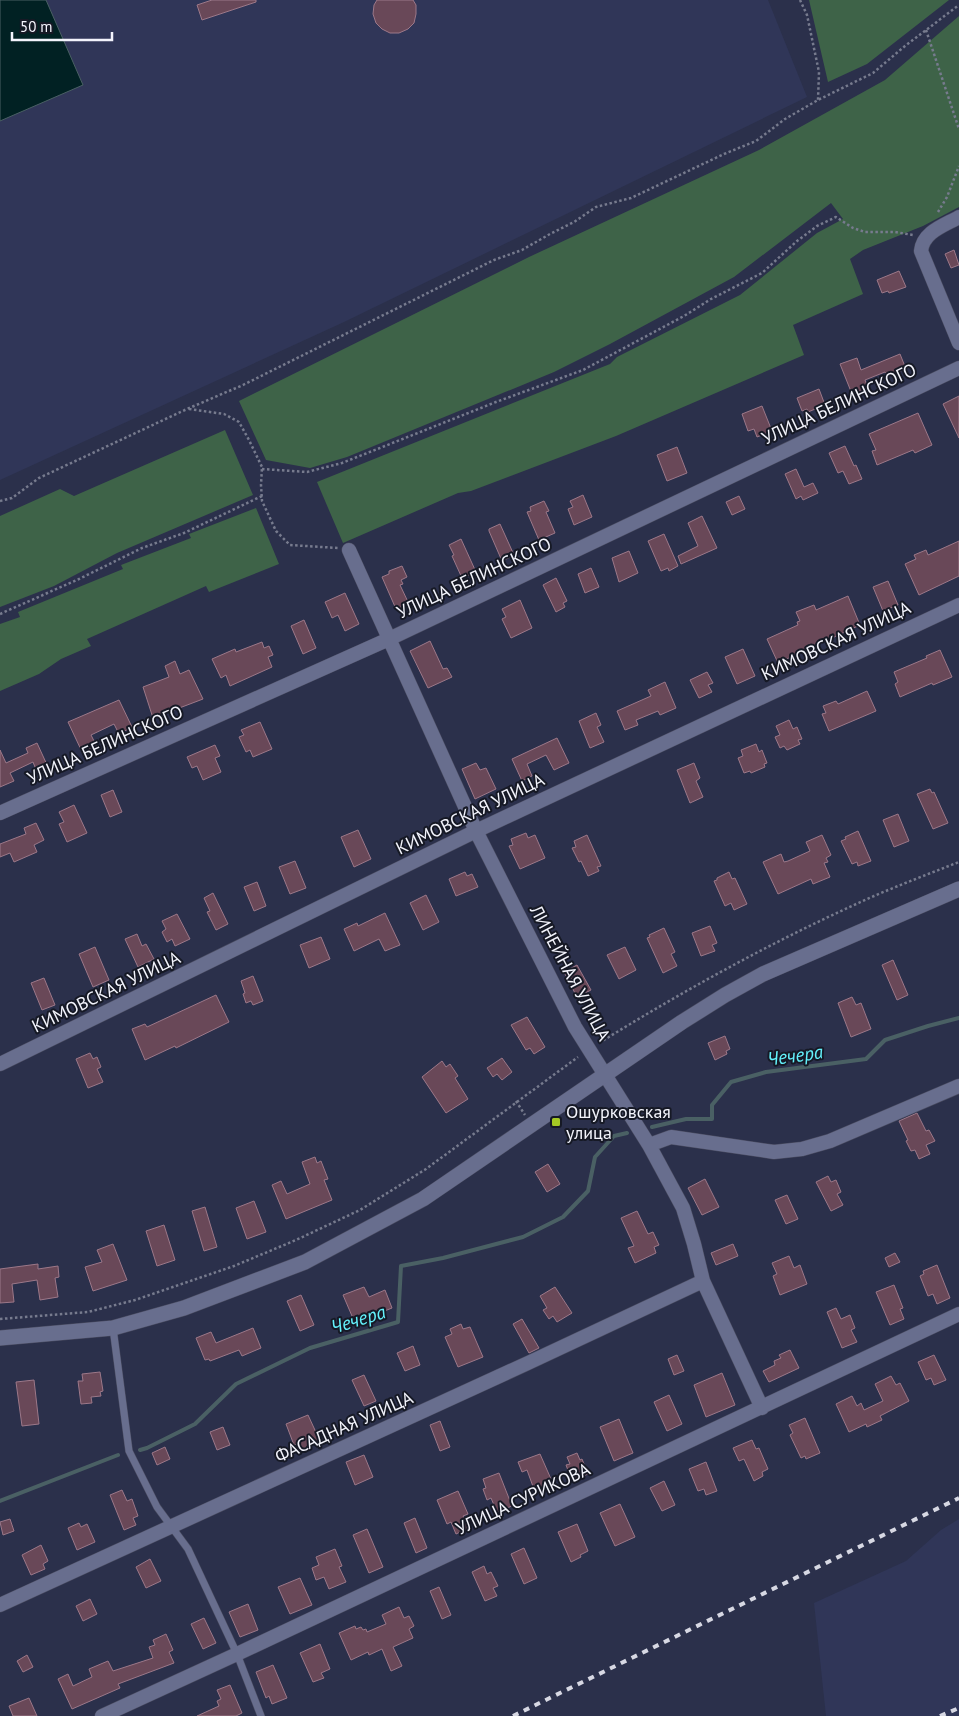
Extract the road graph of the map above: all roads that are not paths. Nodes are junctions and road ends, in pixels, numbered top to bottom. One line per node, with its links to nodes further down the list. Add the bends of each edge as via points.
1 (959, 217): 2 (street, via 924,240 921,251)
2 (959, 343)
3 (959, 368): 6 (street, УЛИЦА БЕЛИНСКОГО)
4 (349, 550): 6 (street, ЛИНЕЙНАЯ УЛИЦА)
5 (959, 605): 8 (street, КИМОВСКАЯ УЛИЦА)
6 (389, 639): 7 (street, УЛИЦА БЕЛИНСКОГО); 8 (street, ЛИНЕЙНАЯ УЛИЦА)
7 (0, 813)
8 (476, 831): 10 (street, КИМОВСКАЯ УЛИЦА); 11 (street, ЛИНЕЙНАЯ УЛИЦА, via 575,1027)
9 (959, 889): 11 (street, via 763,974 724,995)
10 (0, 1064)
11 (604, 1076): 13 (street, ЛИНЕЙНАЯ УЛИЦА); 16 (street, via 423,1199 305,1262 184,1308)
12 (959, 1086): 13 (street, via 830,1141 802,1149 774,1152 671,1137)
13 (649, 1145): 14 (street, ЛИНЕЙНАЯ УЛИЦА, via 683,1208)
14 (703, 1281): 18 (street, ЛИНЕЙНАЯ УЛИЦА); 19 (street, ФАСАДНАЯ УЛИЦА)
15 (959, 1314): 18 (street, УЛИЦА СУРИКОВА)
16 (113, 1328): 17 (street); 19 (lane, via 129,1451 157,1507)
17 (0, 1338)
18 (762, 1408): 21 (street, УЛИЦА СУРИКОВА)
19 (172, 1526): 20 (street, ФАСАДНАЯ УЛИЦА); 21 (lane, via 188,1549)
20 (0, 1605)
21 (237, 1654): 22 (street, УЛИЦА СУРИКОВА); 23 (lane)
22 (102, 1716)
23 (261, 1716)

